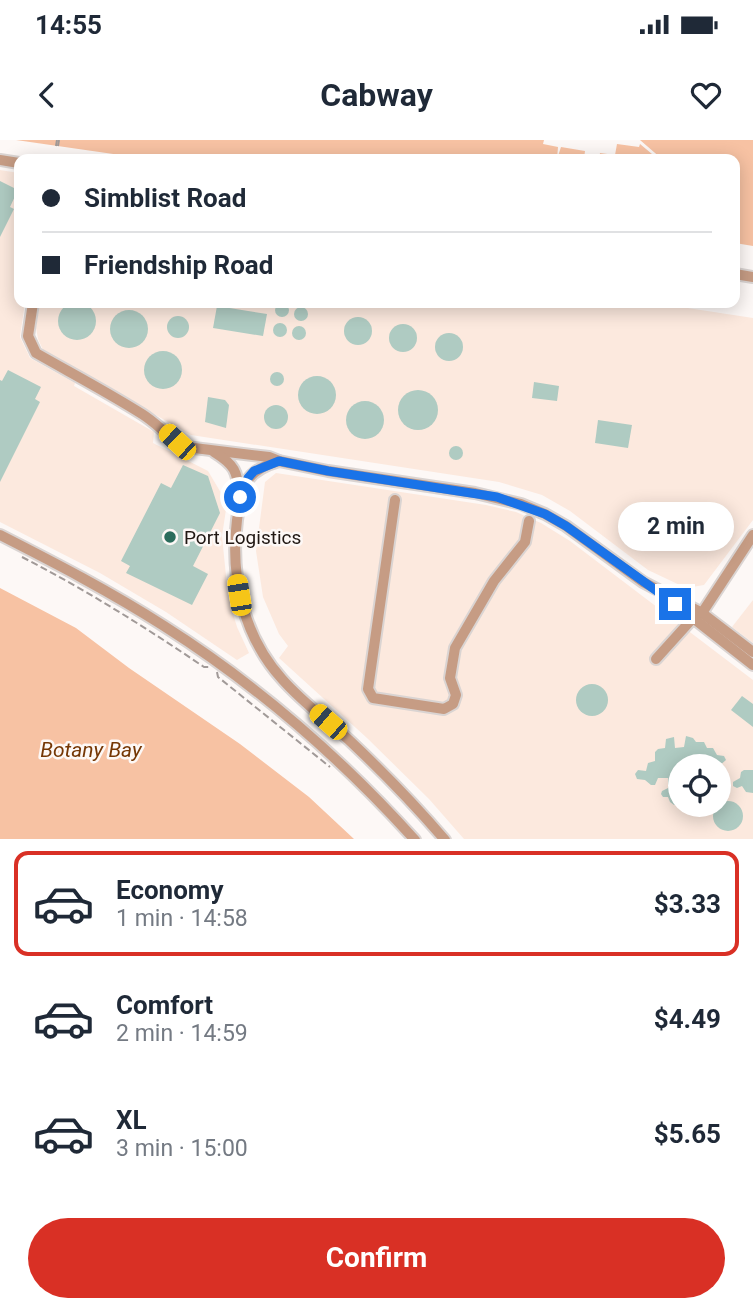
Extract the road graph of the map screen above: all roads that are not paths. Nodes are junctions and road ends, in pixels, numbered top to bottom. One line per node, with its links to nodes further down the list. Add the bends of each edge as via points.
1 (32, 308): 2 (street, via 28,336 36,353 141,413 186,447)
2 (214, 451): 3 (street); 4 (street, via 233,466)
3 (279, 461): 4 (street, via 254,471); 9 (street, via 521,504 566,526 627,572)
4 (240, 497): 14 (street, via 234,542 236,570 239,595 255,639 281,678 385,775)
5 (395, 500): 6 (street, via 368,689 373,698 444,709 453,705 456,695 450,678 455,648 494,581 524,542)
6 (529, 521)
7 (0, 535): 13 (street, via 119,599 218,663 328,751)
8 (753, 535): 9 (street)
9 (697, 615): 10 (street); 11 (street); 12 (street)
10 (753, 652)
11 (656, 659)
12 (753, 665)
13 (415, 839)
14 (445, 839)

